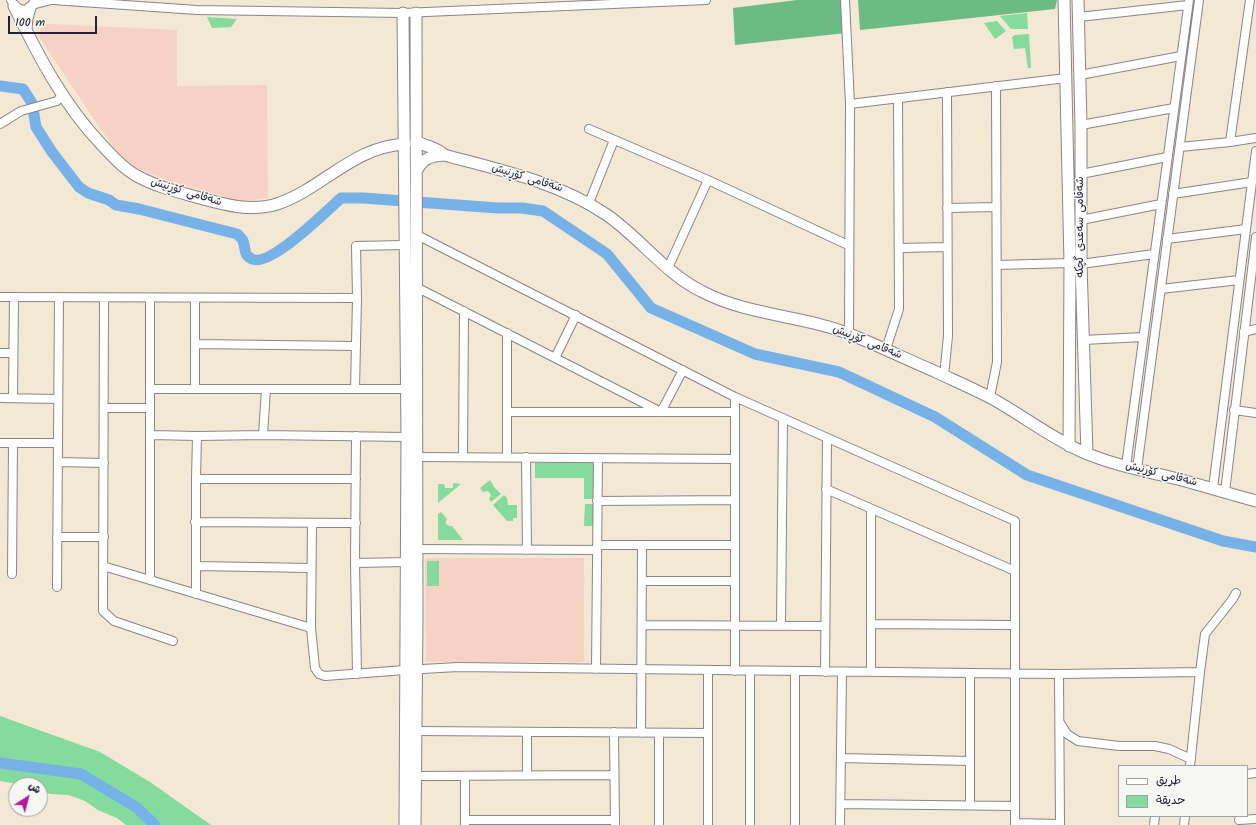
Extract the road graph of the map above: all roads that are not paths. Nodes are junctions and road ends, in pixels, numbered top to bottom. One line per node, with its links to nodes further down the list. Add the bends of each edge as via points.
1 (52, 0): 10 (street); 11 (street, via 196,10)
2 (706, 0): 12 (street)
3 (845, 0): 22 (street)
4 (1064, 0): 17 (main road, شەقامی سەعدی گچکە)
5 (1078, 0): 13 (main road, شەقامی سەعدی گچکە)
6 (1199, 0): 34 (street)
7 (1250, 0): 32 (street)
8 (12, 2): 10 (street, via 22,10); 14 (main road, شەقامی کۆڕنیش)
9 (1188, 2): 13 (street); 15 (street)
10 (32, 4): 14 (main road, via 26,18)
11 (403, 13): 12 (street); 33 (main road)
12 (416, 13): 31 (main road)
13 (1078, 17): 16 (main road, شەقامی سەعدی گچکە)
14 (26, 32): 21 (main road, شەقامی کۆڕنیش)
15 (1181, 56): 16 (street); 25 (street)
16 (1080, 75): 23 (main road, شەقامی سەعدی گچکە)
17 (1066, 78): 18 (street); 24 (main road, شەقامی سەعدی گچکە)
18 (996, 86): 19 (street); 45 (street)
19 (947, 92): 20 (street); 46 (street)
20 (898, 98): 22 (street); 57 (street)
21 (58, 99): 26 (street, via 21,111); 33 (main road, شەقامی کۆڕنیش, via 114,158 136,175 162,187 232,207 255,208 277,204 305,190 361,155)
22 (850, 104): 55 (street)
23 (1081, 104): 24 (main road); 27 (main road, شەقامی سەعدی گچکە)
24 (1067, 105): 59 (main road, شەقامی سەعدی گچکە)
25 (1174, 108): 27 (street); 37 (street)
26 (0, 124)
27 (1081, 125): 39 (main road, شەقامی سەعدی گچکە)
28 (589, 129): 30 (street)
29 (1256, 138): 32 (street)
30 (614, 140): 40 (street); 43 (street)
31 (416, 141): 36 (main road, شەقامی کۆڕنیش, via 440,150); 38 (main road)
32 (1230, 142): 34 (street)
33 (405, 144): 50 (main road)
34 (1180, 146): 42 (street)
35 (1256, 152): 41 (street)
36 (444, 155): 38 (main road, via 428,158); 43 (main road, شەقامی کۆڕنیش, via 547,184)
37 (1167, 157): 39 (street); 44 (street)
38 (417, 170): 51 (main road)
39 (1081, 174): 48 (main road, شەقامی سەعدی گچکە)
40 (708, 180): 55 (street); 62 (street)
41 (1252, 182): 42 (street); 47 (street)
42 (1173, 194): 53 (street)
43 (589, 203): 62 (main road, شەقامی کۆڕنیش, via 627,230)
44 (1161, 204): 48 (street); 58 (street)
45 (996, 207): 46 (street); 61 (street)
46 (947, 208): 56 (street)
47 (1252, 210): 49 (street)
48 (1081, 220): 60 (main road, شەقامی سەعدی گچکە)
49 (1246, 229): 53 (street); 64 (street)
50 (406, 230): 51 (main road); 54 (main road)
51 (417, 235): 65 (main road); 75 (street)
52 (1256, 237): 63 (street)
53 (1167, 239): 66 (street)
54 (406, 245): 73 (street, via 356,246); 94 (main road)
55 (848, 245): 78 (street)
56 (947, 247): 57 (street); 89 (street, via 948,336)
57 (899, 248): 84 (street, via 899,309)
58 (1154, 254): 60 (street); 80 (street)
59 (1070, 263): 61 (street); 117 (main road, شەقامی سەعدی گچکە)
60 (1081, 264): 81 (main road, شەقامی سەعدی گچکە)
61 (996, 265): 96 (street, via 997,362)
62 (668, 268): 78 (main road, شەقامی کۆڕنیش, via 695,288 718,299)
63 (1253, 277): 77 (street)
64 (1239, 280): 66 (street); 133 (street)
65 (416, 287): 74 (street); 121 (main road)
66 (1160, 289): 120 (street)
67 (0, 297): 68 (street)
68 (14, 297): 69 (street); 86 (street)
69 (59, 297): 70 (street); 99 (street)
70 (104, 298): 71 (street); 100 (street)
71 (150, 298): 72 (street); 90 (street)
72 (195, 298): 73 (street); 82 (street)
73 (357, 298): 83 (street)
74 (464, 311): 79 (street); 122 (street)
75 (576, 315): 87 (street); 88 (street)
76 (1256, 329): 77 (street)
77 (1244, 332): 102 (street)
78 (848, 333): 84 (main road, شەقامی کۆڕنیش)
79 (508, 334): 87 (street); 103 (street)
80 (1143, 337): 81 (street); 118 (street)
81 (1083, 340): 119 (main road, شەقامی سەعدی گچکە)
82 (195, 344): 83 (street); 91 (street)
83 (356, 346): 93 (street)
84 (886, 349): 89 (main road, شەقامی کۆڕنیش)
85 (0, 353): 86 (street)
86 (14, 353): 98 (street)
87 (555, 358): 104 (street)
88 (683, 370): 95 (street); 104 (street)
89 (944, 376): 96 (main road, شەقامی کۆڕنیش)
90 (150, 389): 91 (street); 101 (street)
91 (195, 389): 92 (street)
92 (266, 389): 93 (street); 109 (street)
93 (355, 389): 94 (street)
94 (406, 389): 112 (main road)
95 (735, 397): 105 (street); 107 (street)
96 (990, 397): 117 (main road, شەقامی کۆڕنیش)
97 (0, 398): 98 (street)
98 (13, 398): 99 (street)
99 (58, 399): 116 (street)
100 (104, 408): 101 (street); 128 (street)
101 (150, 408): 108 (street)
102 (1234, 410): 106 (street); 135 (street)
103 (507, 412): 104 (street); 123 (street)
104 (661, 412): 105 (street)
105 (736, 412): 126 (street)
106 (1256, 413)
107 (783, 418): 113 (street); 165 (street)
108 (151, 435): 110 (street); 157 (street)
109 (263, 435): 110 (street); 111 (street)
110 (197, 436): 131 (street)
111 (356, 436): 112 (street); 132 (street)
112 (407, 437): 150 (main road)
113 (828, 438): 134 (street); 155 (street, via 1015,521)
114 (0, 443): 115 (street)
115 (13, 443): 116 (street); 156 (street)
116 (58, 443): 127 (street)
117 (1069, 446): 119 (main road, شەقامی کۆڕنیش)
118 (1127, 453): 120 (street, via 1132,456); 129 (street)
119 (1087, 454): 129 (main road, شەقامی کۆڕنیش)
120 (1138, 454): 130 (street)
121 (416, 457): 122 (street); 148 (main road)
122 (463, 457): 123 (street)
123 (507, 457): 124 (street)
124 (526, 458): 125 (street); 149 (street)
125 (598, 458): 126 (street); 137 (street)
126 (736, 459): 136 (street)
127 (58, 462): 128 (street); 143 (street)
128 (104, 463): 144 (street)
129 (1126, 466): 130 (main road, شەقامی کۆڕنیش)
130 (1137, 469): 133 (main road, شەقامی کۆڕنیش)
131 (196, 479): 132 (street); 140 (street)
132 (356, 479): 142 (street)
133 (1213, 488): 135 (main road, شەقامی کۆڕنیش)
134 (826, 489): 139 (street); 168 (street)
135 (1224, 492): 138 (main road, شەقامی کۆڕنیش)
136 (735, 500): 137 (street); 146 (street)
137 (597, 501): 147 (street)
138 (1256, 501)
139 (871, 509): 155 (street); 163 (street)
140 (195, 522): 141 (street); 153 (street)
141 (312, 523): 142 (street); 154 (street)
142 (356, 523): 151 (street)
143 (57, 537): 144 (street); 160 (street)
144 (104, 537): 152 (street)
145 (642, 545): 146 (street); 147 (street); 158 (street)
146 (735, 545): 159 (street)
147 (597, 547): 149 (street); 171 (street)
148 (417, 549): 149 (street); 172 (main road)
149 (526, 550)
150 (406, 562): 151 (street); 172 (main road)
151 (355, 563): 183 (street)
152 (103, 566): 157 (street); 170 (street, via 103,611 114,621)
153 (196, 566): 154 (street); 161 (street)
154 (312, 568): 169 (street)
155 (1015, 572): 166 (street)
156 (12, 574)
157 (150, 580): 161 (street)
158 (642, 581): 159 (street); 164 (street)
159 (735, 581): 167 (street)
160 (57, 587)
161 (196, 594): 169 (street)
162 (1236, 594): 181 (street, via 1205,634)
163 (871, 624): 166 (street); 180 (street)
164 (642, 625): 167 (street); 173 (street)
165 (781, 625): 167 (street); 168 (street)
166 (1015, 625): 184 (street)
167 (735, 626): 175 (street)
168 (825, 626): 178 (street)
169 (311, 628): 183 (street, via 315,668 319,674)
170 (173, 641)
171 (596, 669): 172 (street, via 458,667); 173 (street)
172 (411, 670): 183 (street); 187 (main road); 209 (main road)
173 (642, 670): 174 (street); 190 (street)
174 (708, 670): 175 (street); 192 (street)
175 (735, 671): 176 (street)
176 (750, 671): 177 (street); 213 (street)
177 (795, 671): 178 (street); 214 (street)
178 (825, 672): 179 (street)
179 (842, 672): 180 (street); 193 (street)
180 (871, 672): 182 (street)
181 (1200, 672): 185 (street); 195 (street)
182 (970, 673): 184 (street); 194 (street)
183 (357, 674)
184 (1015, 674): 185 (street); 202 (street)
185 (1060, 674): 186 (street)
186 (1060, 723): 195 (street, via 1067,734 1078,741 1119,746 1155,746 1169,749); 216 (street)
187 (415, 731): 188 (street); 198 (main road)
188 (527, 732): 189 (street); 196 (street)
189 (614, 732): 190 (street); 197 (street)
190 (641, 733): 191 (street)
191 (659, 733): 192 (street); 211 (street)
192 (708, 733): 212 (street)
193 (841, 758): 194 (street); 200 (street)
194 (969, 761): 201 (street)
195 (1191, 762)
196 (527, 775): 197 (street); 199 (street)
197 (614, 775): 207 (street)
198 (415, 776): 199 (street); 210 (main road)
199 (465, 776): 205 (street)
200 (841, 804): 201 (street); 215 (street)
201 (970, 805): 202 (street)
202 (1015, 806): 208 (street)
203 (1256, 819): 204 (street)
204 (1239, 820)
205 (465, 822): 206 (street)
206 (510, 822): 207 (street)
207 (615, 822)
208 (1015, 824): 216 (street)
209 (405, 825)
210 (415, 825)
211 (659, 825)
212 (708, 825)
213 (750, 825)
214 (795, 825)
215 (840, 825)
216 (1060, 825)

